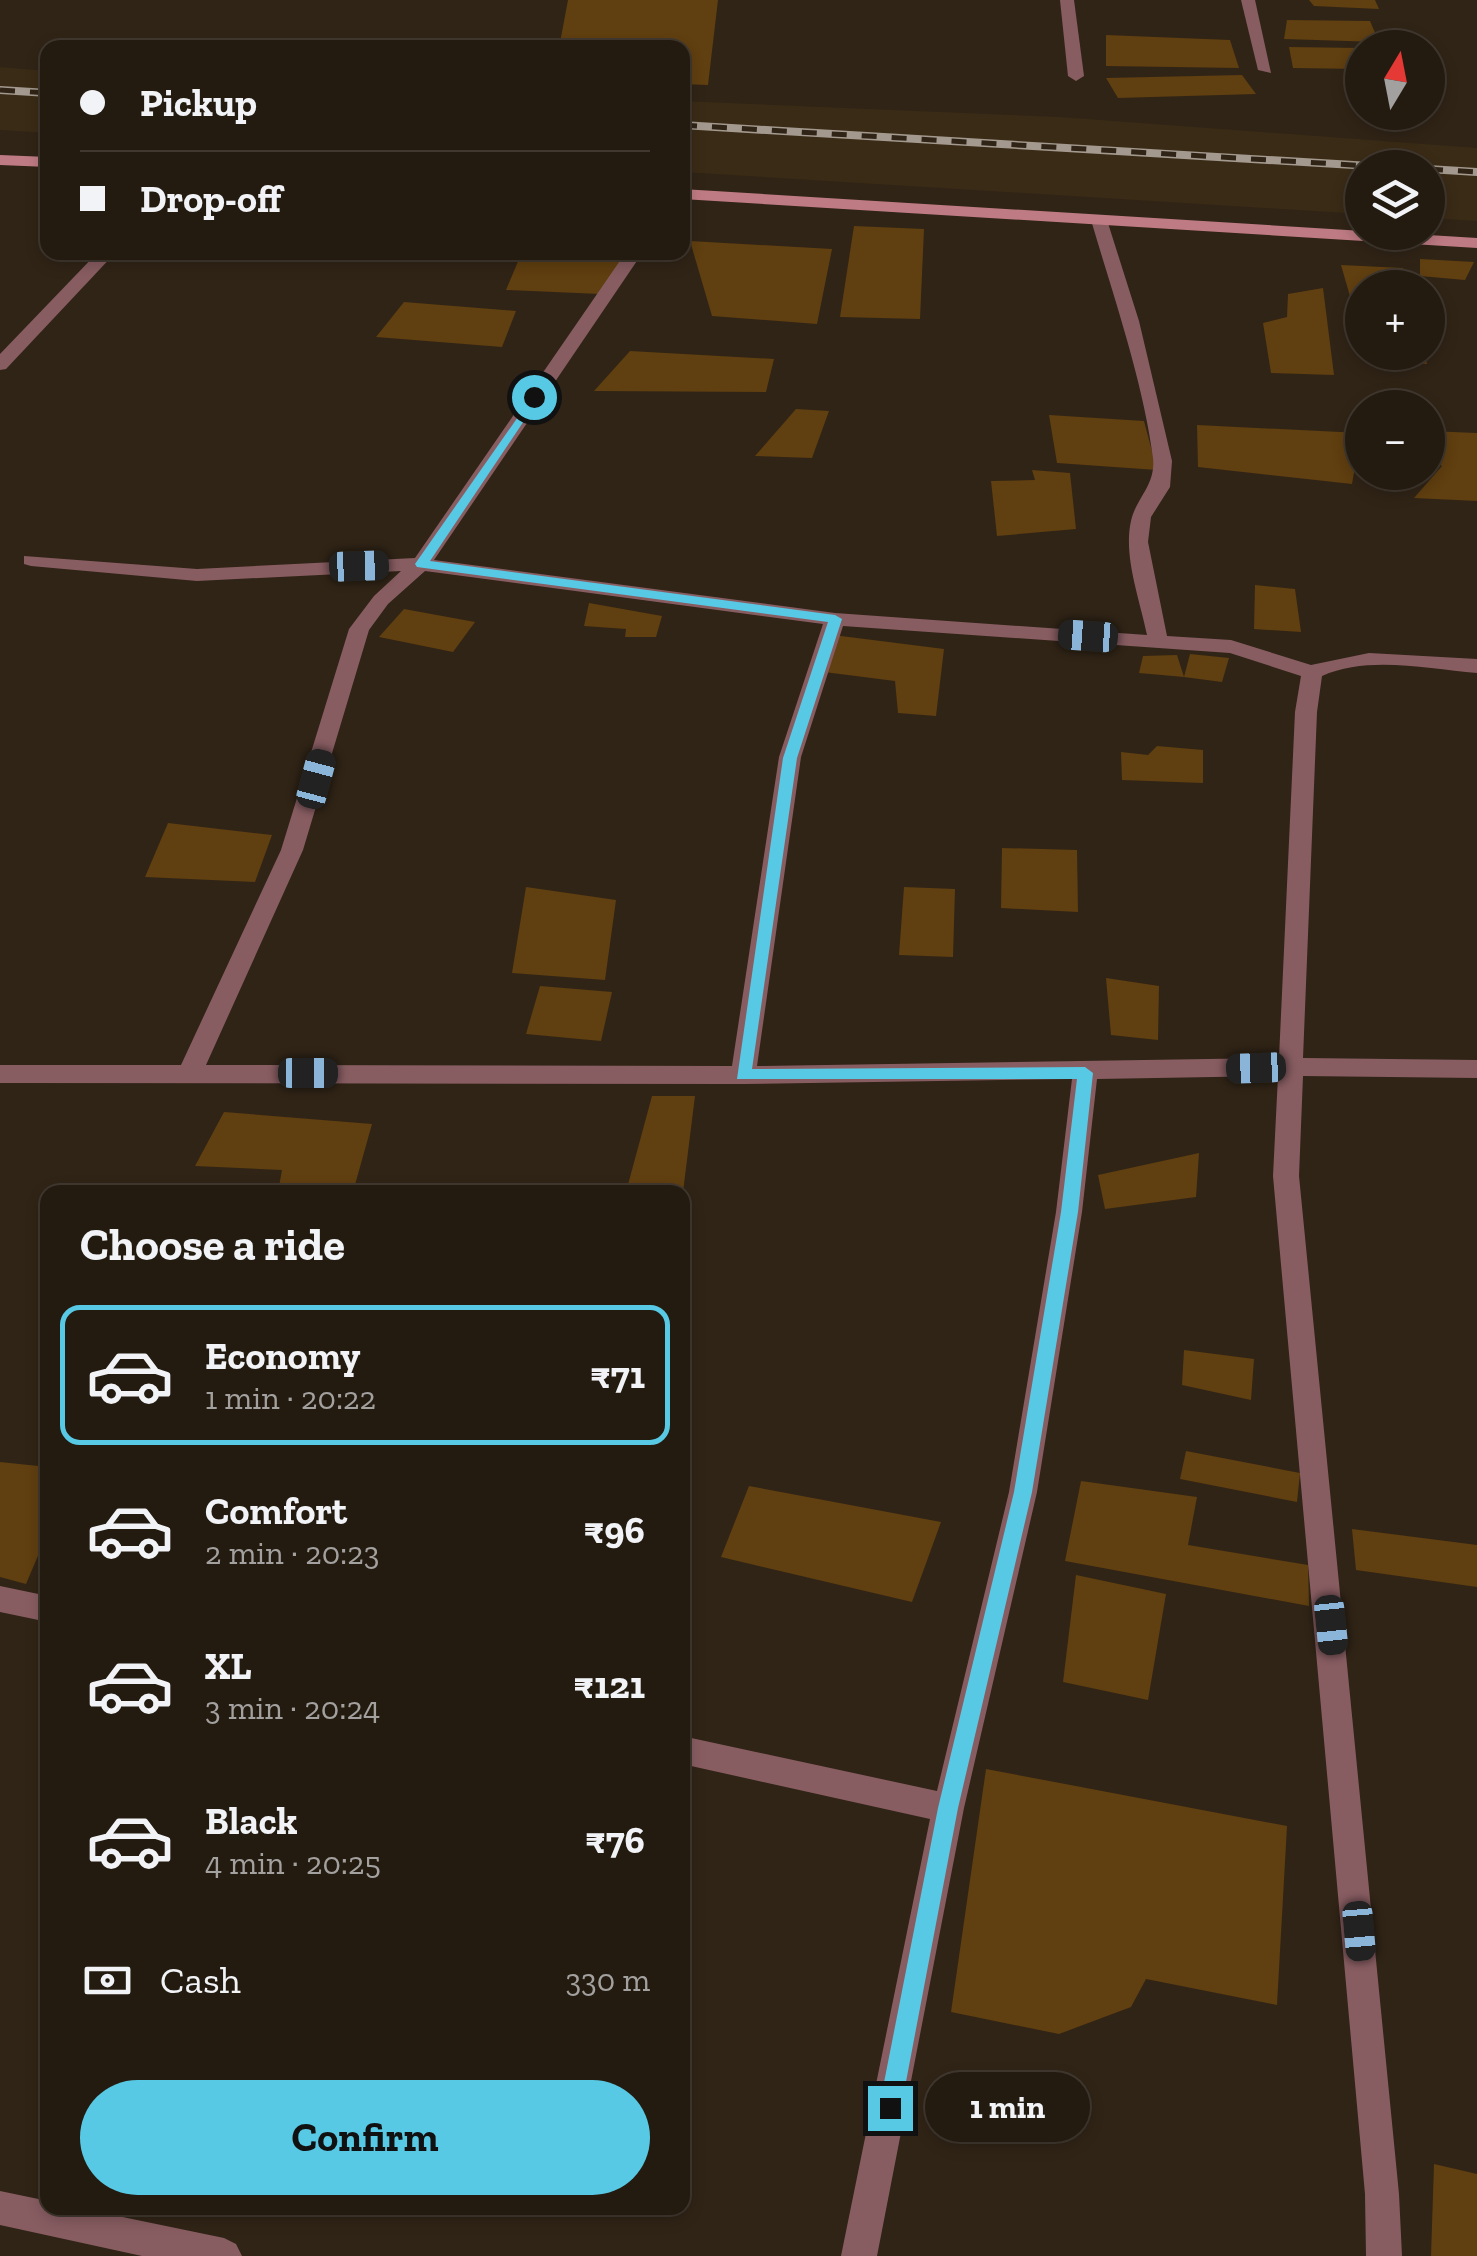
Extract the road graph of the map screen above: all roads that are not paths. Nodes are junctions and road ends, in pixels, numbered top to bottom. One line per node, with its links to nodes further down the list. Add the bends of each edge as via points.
1 (1067, 0): 4 (street)
2 (1248, 0): 3 (street)
3 (1266, 70)
4 (1076, 76)
5 (0, 160): 6 (street)
6 (40, 162)
7 (690, 194): 8 (street)
8 (1099, 220): 9 (street); 16 (street, via 1163,461 1138,542)
9 (1477, 243)
10 (100, 260): 12 (street)
11 (630, 260): 14 (street)
12 (0, 366)
13 (31, 560): 14 (street, via 197,575)
14 (422, 564): 15 (street); 21 (street, via 359,630 292,850)
15 (835, 619): 16 (street); 24 (street, via 790,758)
16 (1158, 640): 18 (street, via 1231,647)
17 (1477, 666): 18 (street, via 1366,661 1326,664)
18 (1312, 672): 19 (street)
19 (1290, 1067): 20 (street); 22 (street); 32 (street, via 1291,1243)
20 (1477, 1069)
21 (190, 1073): 23 (street); 24 (street)
22 (1085, 1073): 24 (street); 28 (street, via 1070,1212 1023,1492)
23 (0, 1074)
24 (743, 1075)
25 (0, 1598): 26 (street)
26 (40, 1607)
27 (690, 1752): 28 (street)
28 (948, 1808): 31 (street)
29 (0, 2208): 30 (street)
30 (215, 2255)
31 (859, 2256)
32 (1384, 2256)

